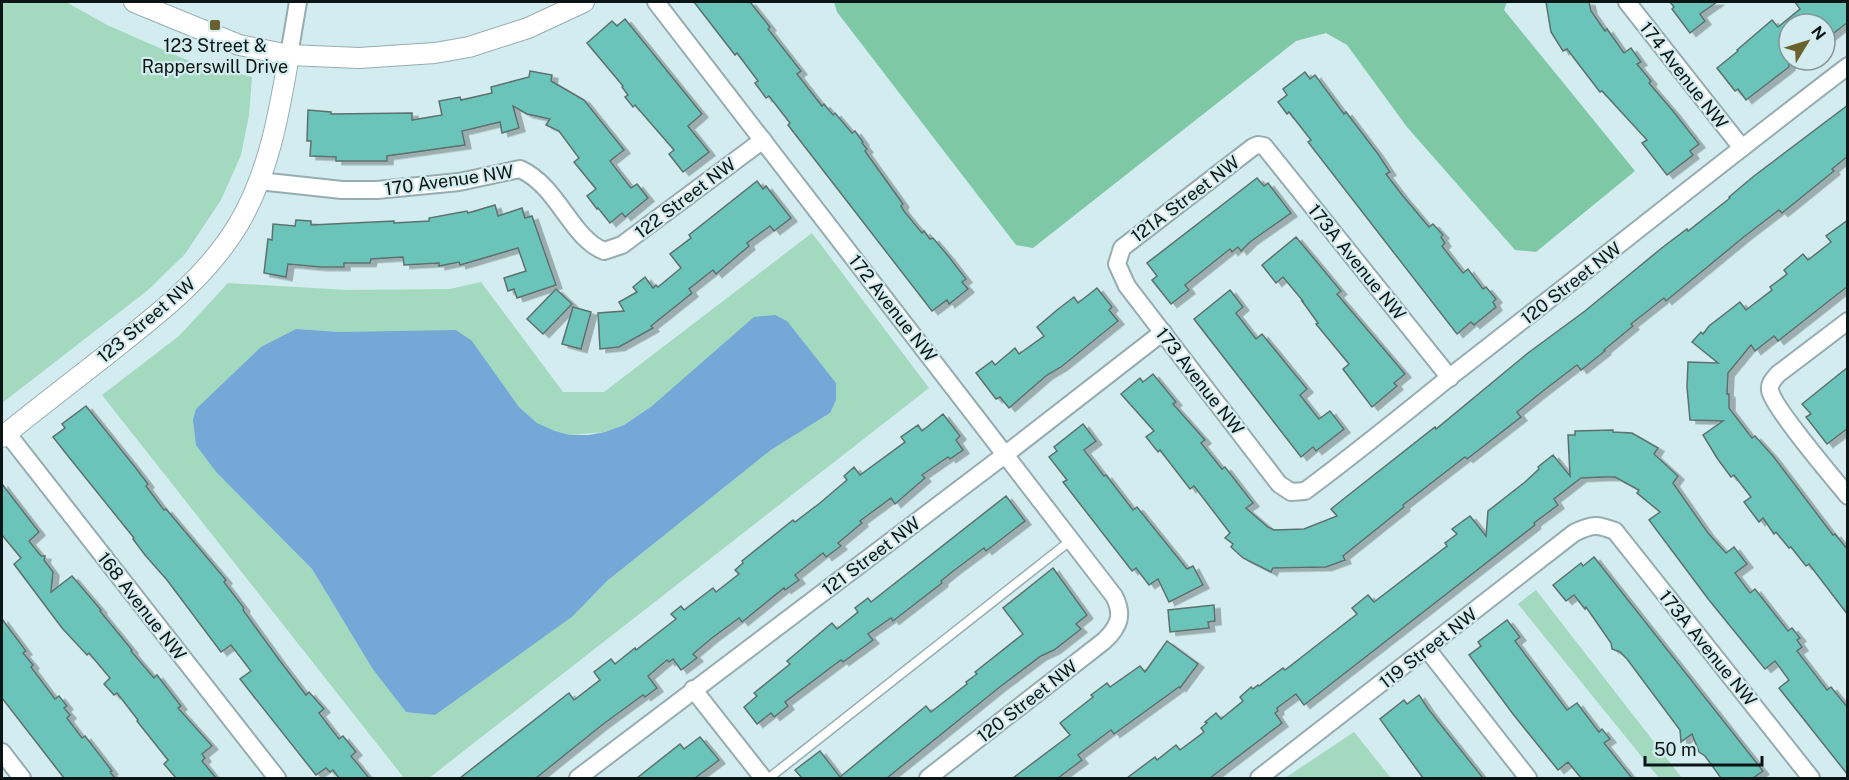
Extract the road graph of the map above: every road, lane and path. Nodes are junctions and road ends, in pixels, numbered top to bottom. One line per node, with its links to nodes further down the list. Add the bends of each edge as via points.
1 (134, 2): 6 (street, via 239,45)
2 (298, 2): 6 (street, 123 Street NW)
3 (584, 2): 6 (street, via 469,47 359,58)
4 (656, 2): 8 (street, 172 Avenue NW)
5 (1627, 2): 10 (street, 174 Avenue NW)
6 (289, 55): 11 (street, 123 Street NW, via 276,128)
7 (1848, 66): 10 (street, 120 Street NW)
8 (763, 140): 12 (street, 122 Street NW, via 622,245); 18 (street, 172 Avenue NW)
9 (1264, 146): 13 (street, 121A Street NW, via 1253,147 1128,242); 16 (street, 173A Avenue NW)
10 (1742, 148): 16 (street, 120 Street NW)
11 (259, 182): 12 (street, 170 Avenue NW, via 377,190 459,182 520,169 540,182 588,242); 17 (street, 123 Street NW, via 238,225 195,280 155,317)
12 (604, 251)
13 (1117, 264): 15 (street, 173 Avenue NW, via 1127,286)
14 (1848, 321): 20 (street, via 1778,374 1770,391 1780,410)
15 (1163, 332): 18 (street, 121 Street NW); 19 (street, 173 Avenue NW, via 1279,484)
16 (1450, 378): 19 (street, 120 Street NW, via 1309,488)
17 (4, 435): 28 (street, 168 Avenue NW)
18 (1006, 454): 22 (street, 172 Avenue NW); 25 (street, 121 Street NW)
19 (1291, 492)
20 (1848, 496)
21 (1600, 525): 24 (street, 119 Street NW, via 1574,533); 35 (street, 173A Avenue NW, via 1615,531)
22 (1070, 541): 23 (street, 172 Avenue NW, via 1114,596 1120,607); 31 (lane)
23 (1120, 619): 32 (street, 120 Street NW, via 1104,641)
24 (1427, 649): 33 (street, 119 Street NW); 34 (street)
25 (693, 689): 29 (street, 121 Street NW); 30 (street)
26 (2, 752): 27 (street)
27 (22, 778)
28 (277, 778)
29 (578, 778)
30 (763, 778)
31 (769, 778)
32 (928, 778)
33 (1260, 778)
34 (1528, 778)
35 (1811, 778)

